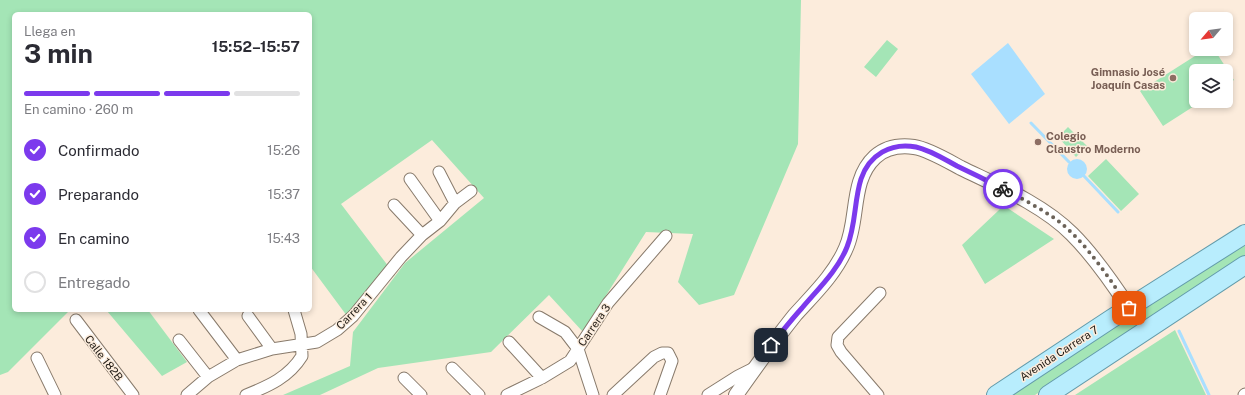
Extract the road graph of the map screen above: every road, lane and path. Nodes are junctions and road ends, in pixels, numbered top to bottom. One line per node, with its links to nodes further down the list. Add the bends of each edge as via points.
1 (439, 172): 4 (street)
2 (410, 179): 6 (street)
3 (471, 191): 4 (street, Carrera 1)
4 (456, 203): 6 (street, Carrera 1)
5 (394, 205): 8 (street)
6 (440, 221): 8 (street, Carrera 1)
7 (1245, 234): 12 (main road, Avenida Carrera 7)
8 (422, 235): 20 (street, Carrera 1, via 348,320 317,342)
9 (666, 236): 22 (street, Carrera 3, via 608,303)
10 (1245, 265): 44 (main road)
11 (880, 294): 42 (street, via 838,337 837,345)
12 (1129, 308): 25 (street, via 1073,234 1057,220 1008,191 916,147 894,147 883,150 866,167 861,179 847,247 837,265); 43 (main road, Avenida Carrera 7)
13 (201, 312): 24 (street)
14 (295, 312): 20 (street)
15 (248, 316): 21 (street)
16 (539, 317): 22 (street, via 565,332)
17 (76, 320): 31 (street, Calle 182B)
18 (179, 340): 27 (street)
19 (509, 342): 29 (street)
20 (302, 345): 21 (street, Carrera 1); 33 (street, via 302,356 291,371 269,386)
21 (272, 349): 24 (street, Carrera 1)
22 (578, 349): 29 (street, Carrera 3, via 570,361); 37 (street)
23 (37, 358): 30 (street)
24 (237, 360): 27 (street, Carrera 1)
25 (756, 367): 40 (street); 41 (street)
26 (452, 368): 35 (street)
27 (208, 377): 32 (street, Carrera 1)
28 (404, 378): 34 (street)
29 (542, 378): 36 (street, Carrera 3)
30 (55, 395)
31 (133, 395)
32 (187, 395)
33 (246, 395)
34 (421, 395)
35 (479, 395)
36 (507, 395)
37 (593, 395)
38 (613, 395): 39 (street, via 654,357 668,353 672,362)
39 (660, 395)
40 (708, 395)
41 (736, 395)
42 (878, 395)
43 (996, 395)
44 (1048, 395)

